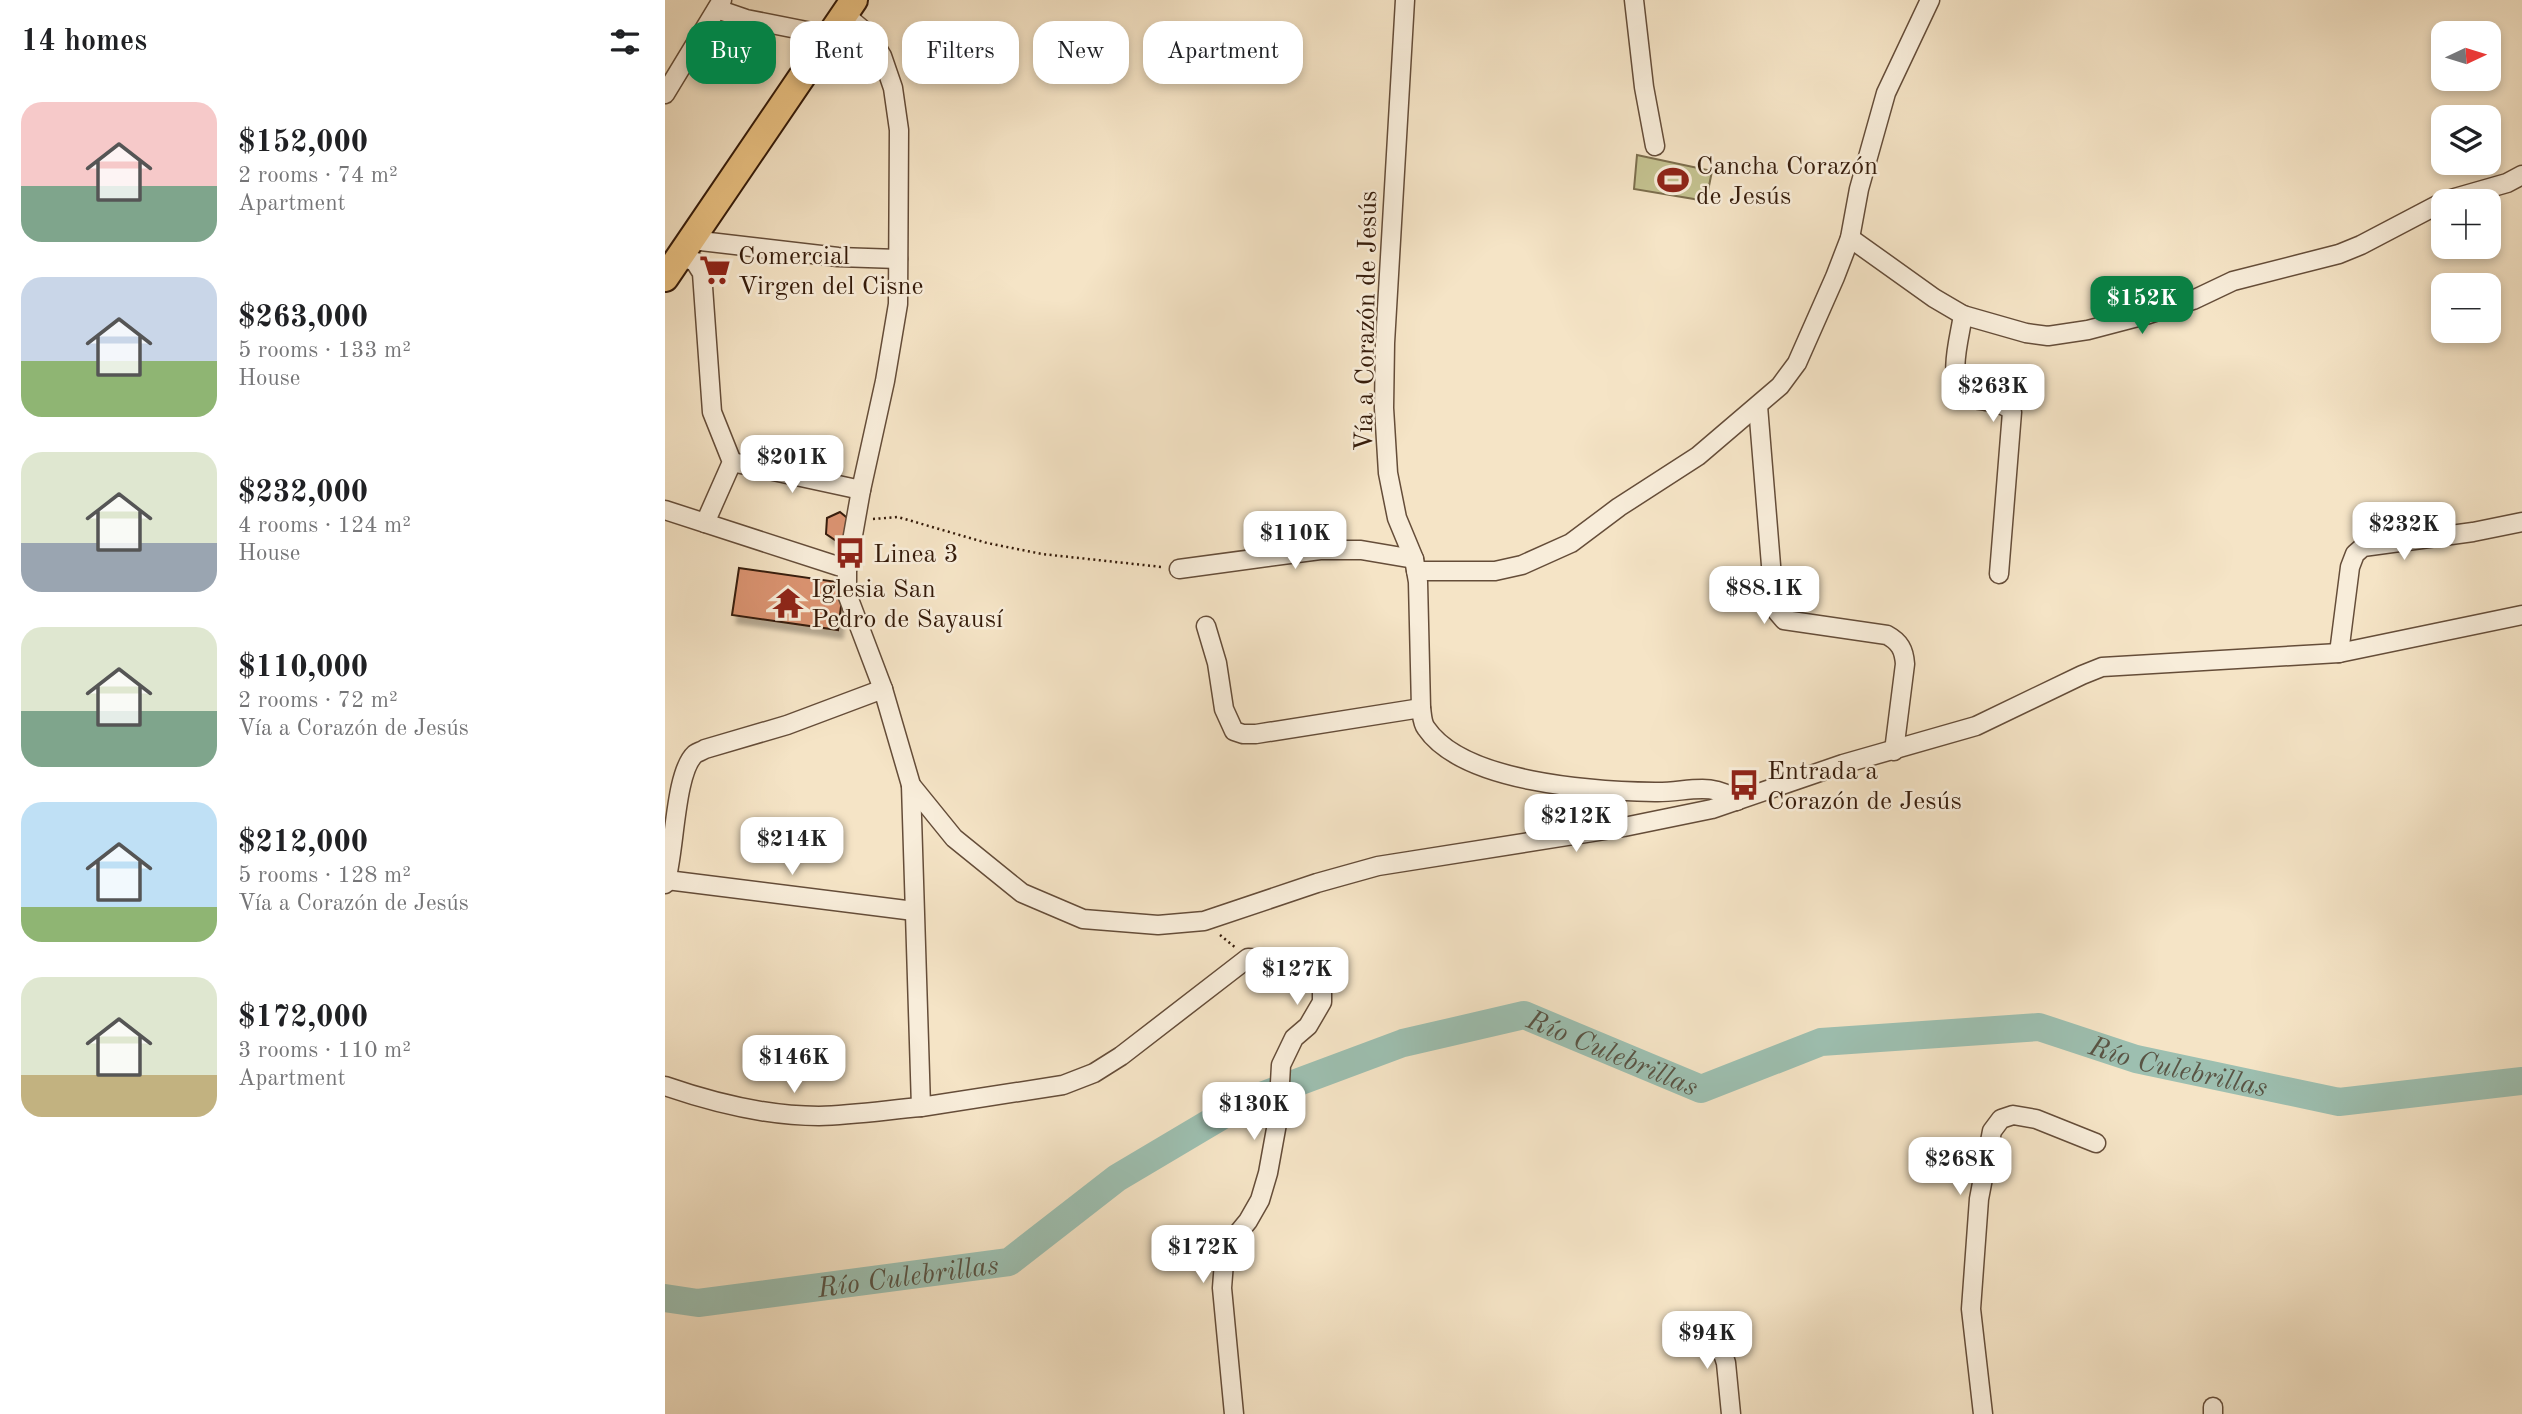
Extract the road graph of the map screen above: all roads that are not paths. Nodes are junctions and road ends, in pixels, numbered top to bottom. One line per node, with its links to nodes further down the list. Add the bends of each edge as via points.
1 (1405, 0): 21 (street, Vía a Corazón de Jesús, via 1384,408 1388,473 1397,518)
2 (1634, 0): 7 (street)
3 (1930, 0): 11 (street, via 1886,93)
4 (720, 4): 5 (street, via 746,19); 6 (street)
5 (843, 16): 12 (street, via 869,35 893,88 899,130); 13 (main road)
6 (665, 94)
7 (1655, 146)
8 (2522, 175): 9 (street)
9 (2487, 189)
10 (2431, 209): 14 (street, via 2339,254 2266,271 2182,304 2088,330 2048,336)
11 (1850, 238): 14 (street); 15 (street, via 1797,363)
12 (898, 259): 13 (street); 17 (street, via 898,304)
13 (675, 261): 16 (street, via 695,262 702,273 712,412)
14 (1963, 315): 24 (street, via 1955,373 1958,389 1963,397 2001,404 2012,412)
15 (1758, 406): 21 (street, via 1698,456 1561,548 1495,571); 30 (street, via 1778,613 1784,620 1897,640 1905,664)
16 (731, 462): 17 (street); 20 (street)
17 (861, 490): 22 (street)
18 (665, 510): 20 (street)
19 (2522, 522): 27 (street, via 2363,547 2350,567)
20 (705, 523): 22 (street)
21 (1415, 565): 23 (street, via 1361,550 1320,550); 29 (street, Vía a Corazón de Jesús)
22 (847, 569): 28 (street, via 848,594)
23 (1179, 569)
24 (1999, 575)
25 (2522, 615): 27 (street)
26 (1206, 626): 29 (street, via 1224,709 1234,731 1256,734)
27 (2339, 653): 30 (street, via 2102,667 1976,726)
28 (883, 689): 31 (street); 33 (street, via 705,749 687,766)
29 (1421, 708): 32 (street, Vía a Corazón de Jesús, via 1424,726 1442,746 1533,782 1648,792 1712,789)
30 (1894, 751): 32 (street)
31 (911, 785): 32 (street, via 954,838 1021,893 1083,919 1158,925 1204,921 1378,866 1624,827); 35 (street)
32 (1737, 801)
33 (672, 803): 34 (street)
34 (666, 882): 35 (street)
35 (913, 911): 37 (street)
36 (665, 1086): 37 (street, via 758,1111 816,1116)
37 (921, 1107): 40 (street, via 1063,1085 1094,1073 1248,958 1310,967 1322,979 1322,1002 1286,1051 1278,1118 1260,1200 1225,1249 1222,1289)
38 (2096, 1143): 42 (street, via 2036,1119 2013,1115 2001,1119 1992,1131 1979,1199 1971,1309)
39 (1713, 1322): 41 (street, via 1725,1363)
40 (1234, 1414)
41 (1731, 1414)
42 (1983, 1414)

